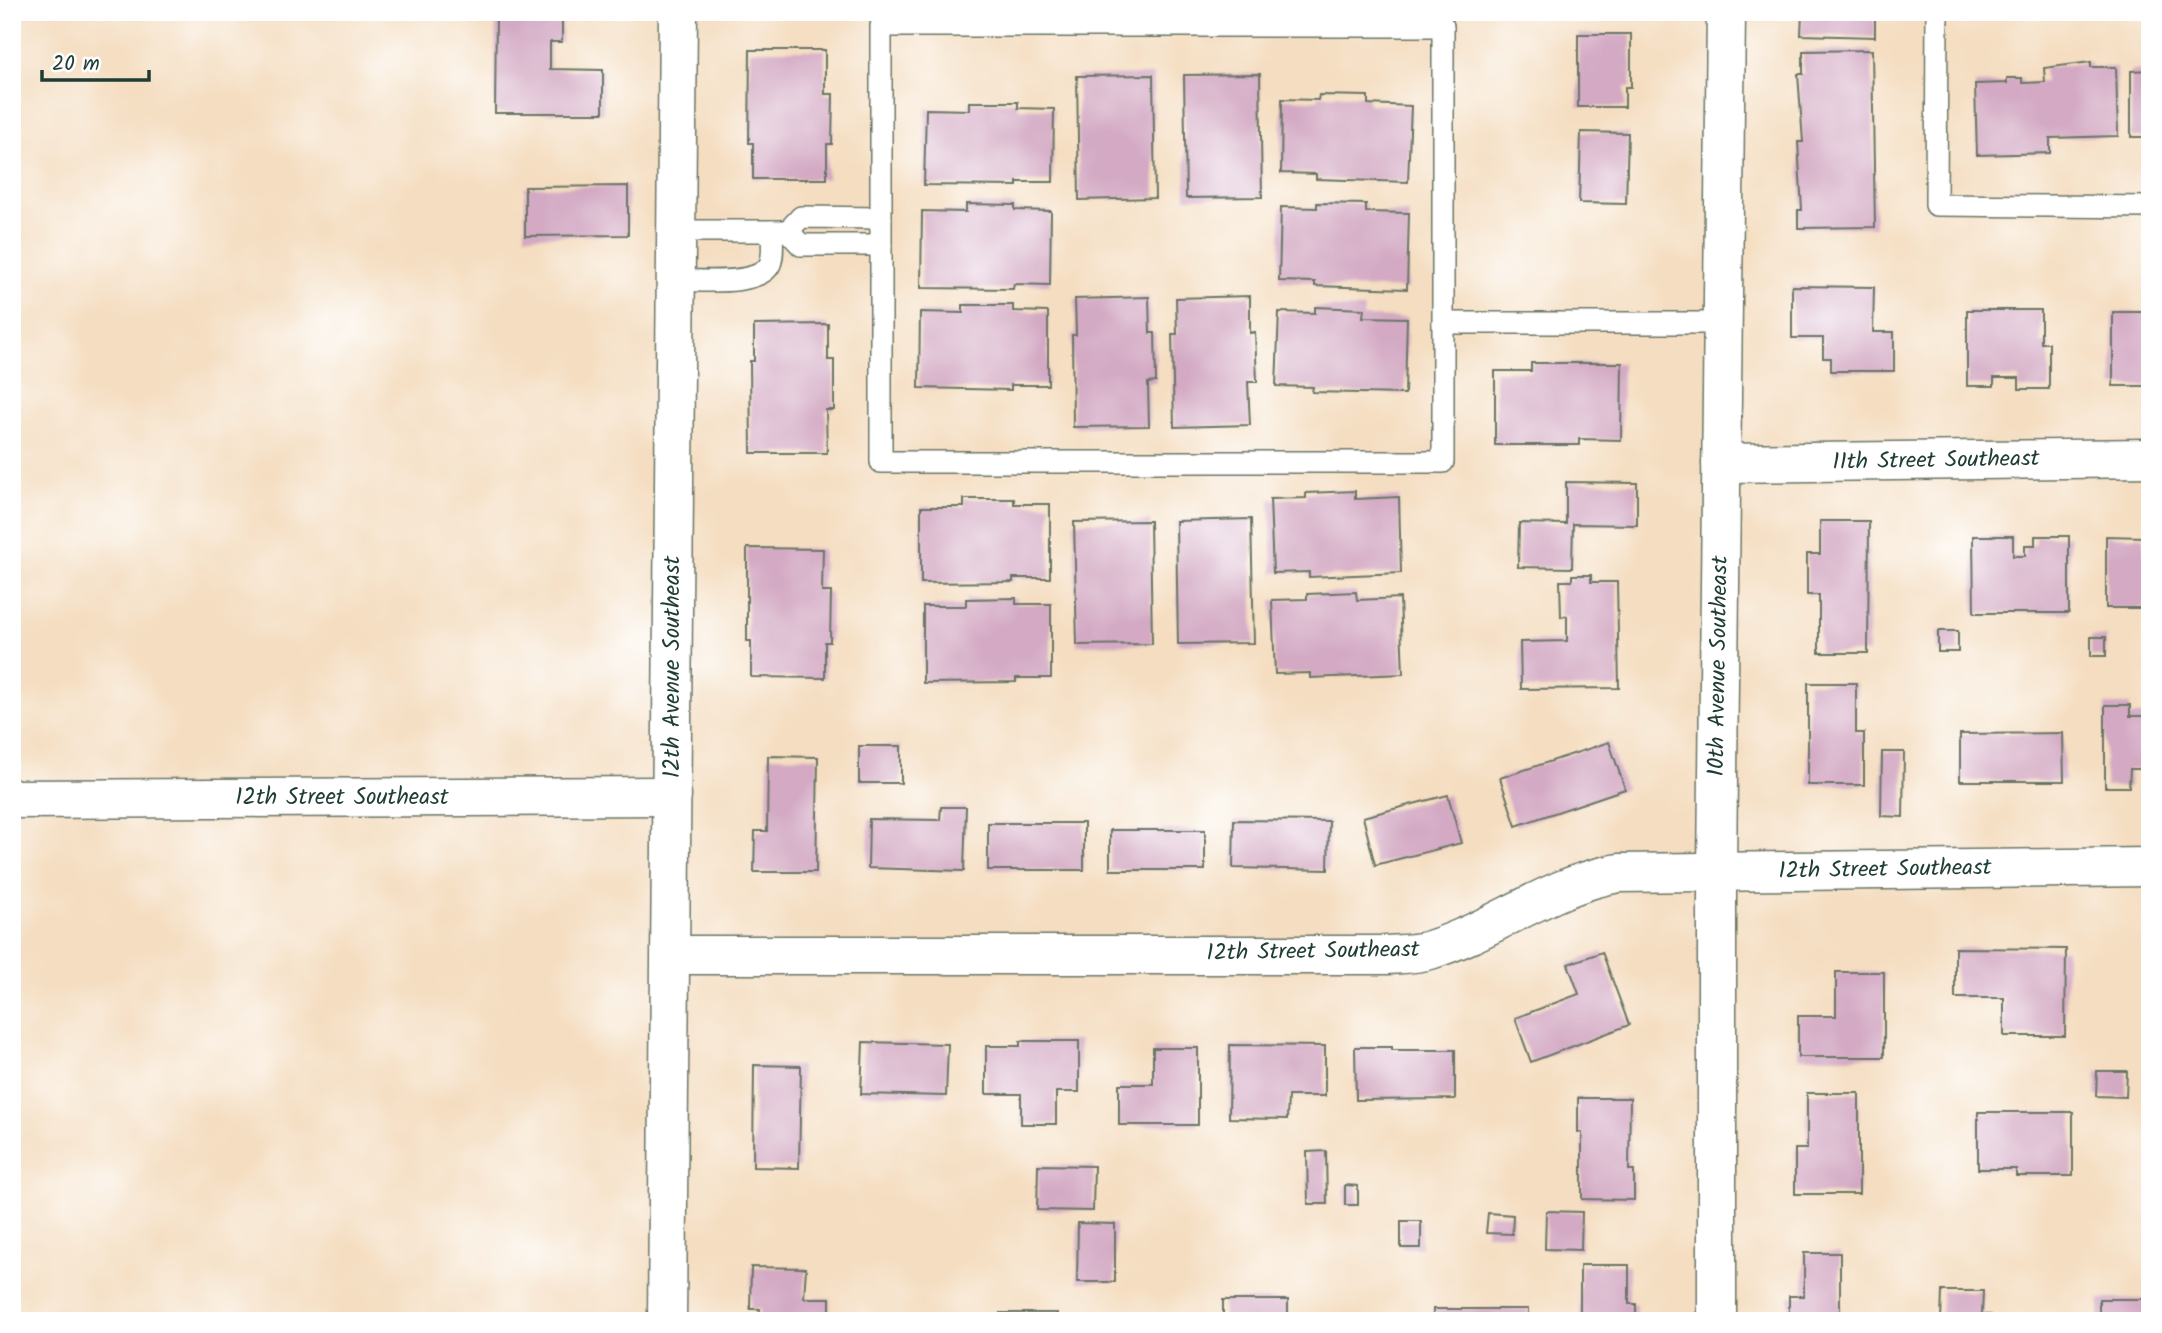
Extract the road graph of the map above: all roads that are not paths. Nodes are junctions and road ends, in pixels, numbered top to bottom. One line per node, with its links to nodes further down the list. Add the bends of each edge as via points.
1 (678, 12): 6 (street, 12th Avenue Southeast)
2 (1726, 12): 11 (street, 10th Avenue Southeast)
3 (1937, 12): 4 (lane, via 1936,205)
4 (2150, 207)
5 (881, 218): 7 (lane, via 802,217); 8 (lane); 10 (lane, via 881,26 1443,26)
6 (677, 231): 7 (lane); 9 (street, 12th Avenue Southeast)
7 (780, 231): 8 (lane, via 802,245); 9 (lane, via 772,261 761,274 736,280)
8 (881, 245): 10 (lane, via 881,462 1443,462)
9 (676, 280): 14 (street, 12th Avenue Southeast)
10 (1443, 323): 11 (lane)
11 (1723, 323): 13 (street, 10th Avenue Southeast)
12 (2150, 458): 13 (street, 11th Street Southeast)
13 (1721, 463): 17 (street, 10th Avenue Southeast)
14 (672, 796): 15 (street, 12th Street Southeast); 18 (street, 12th Avenue Southeast)
15 (12, 799)
16 (2150, 867): 17 (street, 12th Street Southeast)
17 (1717, 872): 18 (street, 12th Street Southeast, via 1619,873 1587,878 1469,936 1427,951 1387,955); 20 (street, 10th Avenue Southeast)
18 (671, 955): 19 (street, 12th Avenue Southeast)
19 (667, 1321)
20 (1717, 1321)

